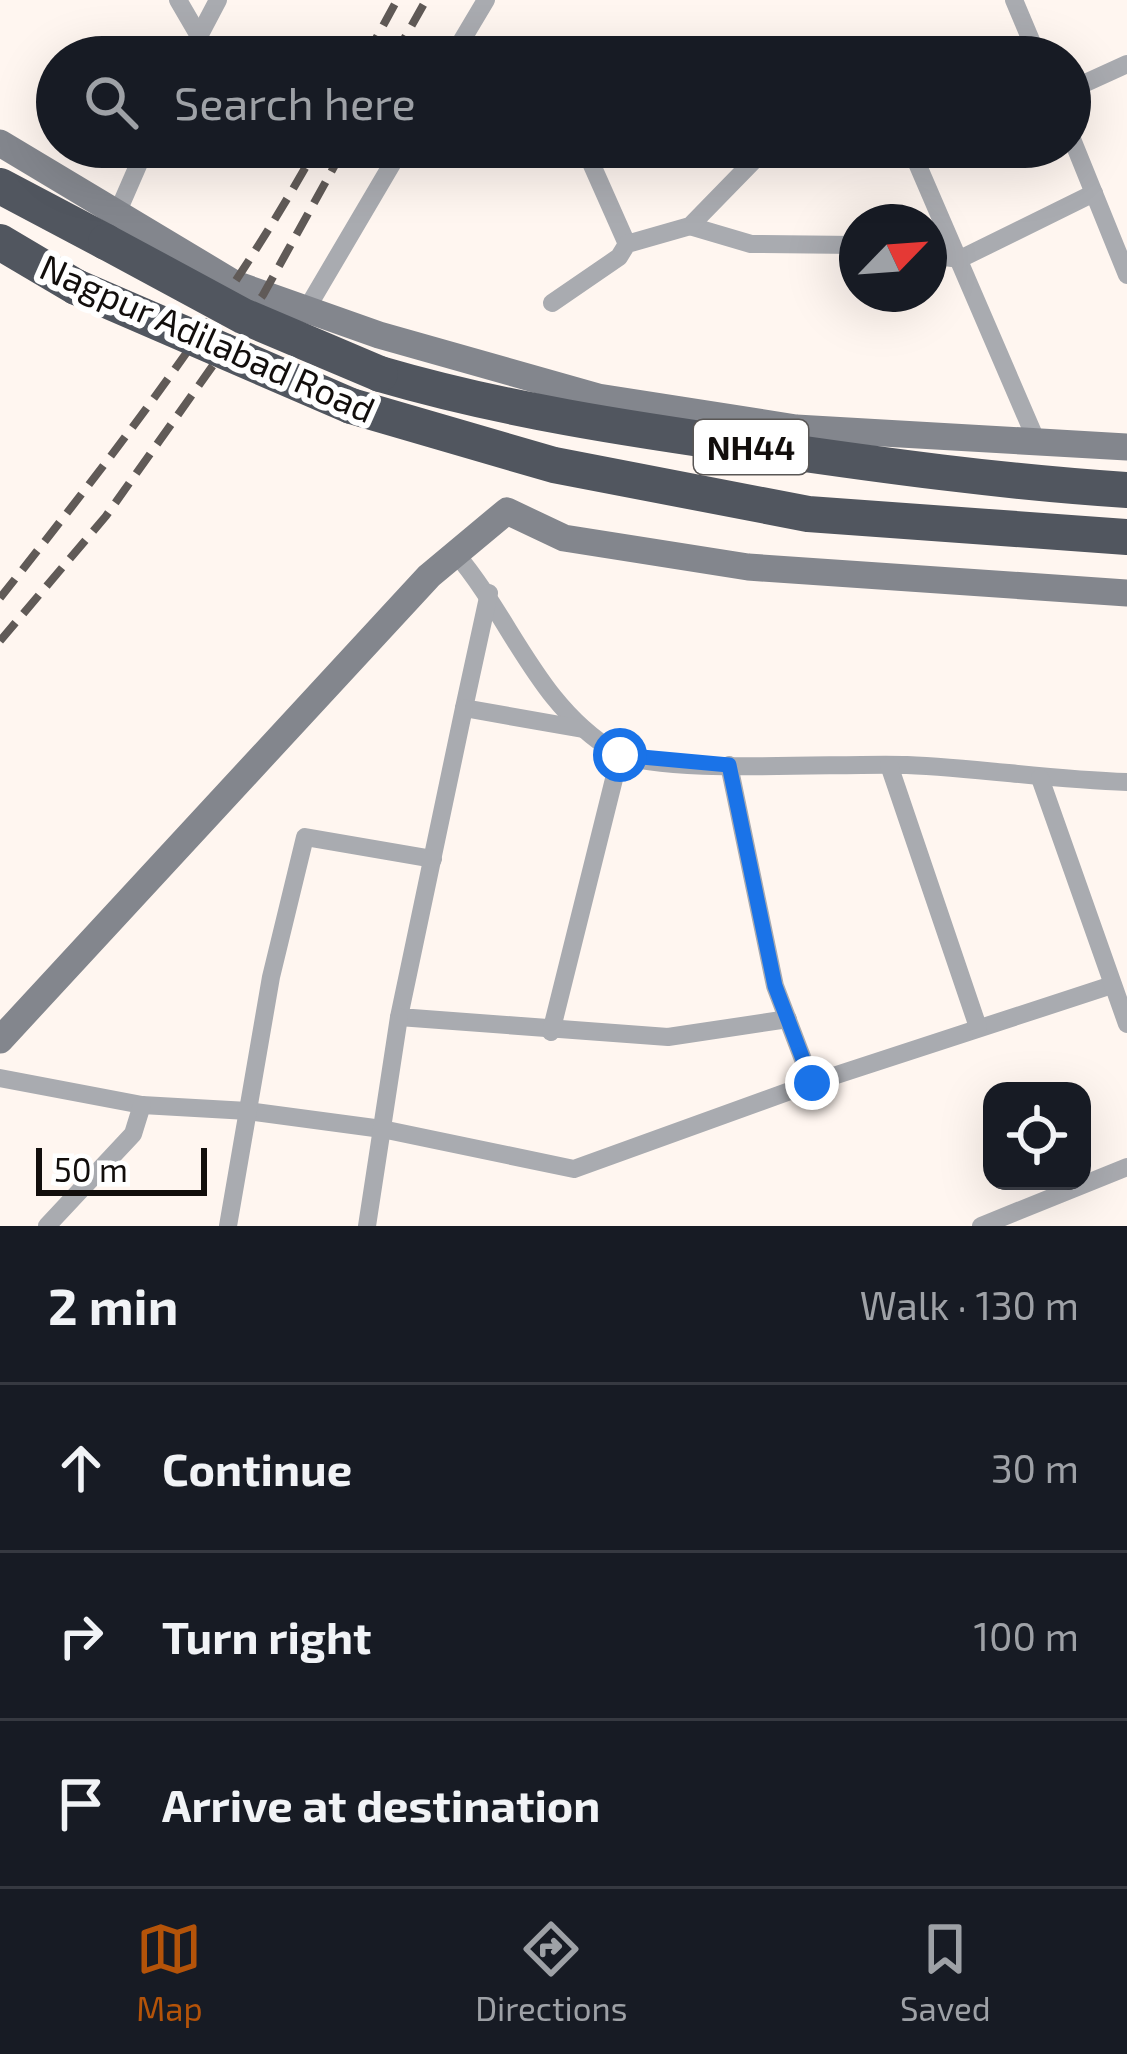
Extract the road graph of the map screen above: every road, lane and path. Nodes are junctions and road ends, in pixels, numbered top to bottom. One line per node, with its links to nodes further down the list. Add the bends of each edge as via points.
1 (178, 0): 5 (street)
2 (218, 0): 5 (street)
3 (486, 0): 6 (street)
4 (1014, 0): 7 (street)
5 (199, 36)
6 (465, 36)
7 (1030, 36)
8 (1127, 64): 9 (street)
9 (1091, 80)
10 (0, 143): 20 (street)
11 (137, 168): 20 (street)
12 (390, 168): 28 (street)
13 (594, 168): 22 (street)
14 (747, 168): 19 (street)
15 (919, 168): 25 (street)
16 (1084, 168): 18 (street)
17 (0, 185): 20 (highway, Nagpur Adilabad Road / NH44)
18 (1094, 193): 25 (street); 26 (street)
19 (690, 226): 22 (street); 23 (street, via 751,244)
20 (111, 229): 28 (street); 31 (highway, Nagpur Adilabad Road / NH44, bridge, via 243,316 457,397 879,465)
21 (0, 242): 32 (highway, Nagpur Adilabad Road / NH44, bridge, via 76,287 352,406 554,465 808,514)
22 (628, 244): 27 (street)
23 (839, 245)
24 (947, 258): 25 (street)
25 (960, 260): 29 (street)
26 (1127, 274)
27 (552, 303)
28 (306, 310): 29 (street, via 598,397 796,428)
29 (1036, 442): 30 (street)
30 (1127, 447)
31 (1127, 490)
32 (1127, 537)
33 (456, 554): 34 (street); 35 (street, via 507,511 564,538 748,567); 50 (street)
34 (489, 593): 36 (street); 37 (street, via 535,679)
35 (1127, 593)
36 (464, 708): 37 (street); 43 (street)
37 (583, 729): 38 (street)
38 (620, 755): 39 (street); 49 (street)
39 (729, 765): 40 (street); 46 (street)
40 (889, 765): 41 (street); 48 (street)
41 (1040, 778): 42 (street); 44 (street)
42 (1127, 782)
43 (433, 859): 45 (street); 54 (street, via 304,837)
44 (1112, 985): 47 (street); 48 (street)
45 (399, 1017): 49 (street); 55 (street)
46 (788, 1019): 49 (street, via 668,1037); 52 (street)
47 (1127, 1024)
48 (978, 1028): 52 (street)
49 (551, 1032)
50 (0, 1040)
51 (0, 1078): 53 (street)
52 (812, 1083): 55 (street, via 574,1169)
53 (142, 1105): 54 (street); 57 (street, via 133,1134)
54 (248, 1111): 55 (street); 58 (street)
55 (382, 1130): 59 (street)
56 (1127, 1167): 60 (street)
57 (47, 1226)
58 (228, 1226)
59 (367, 1226)
60 (981, 1226)

